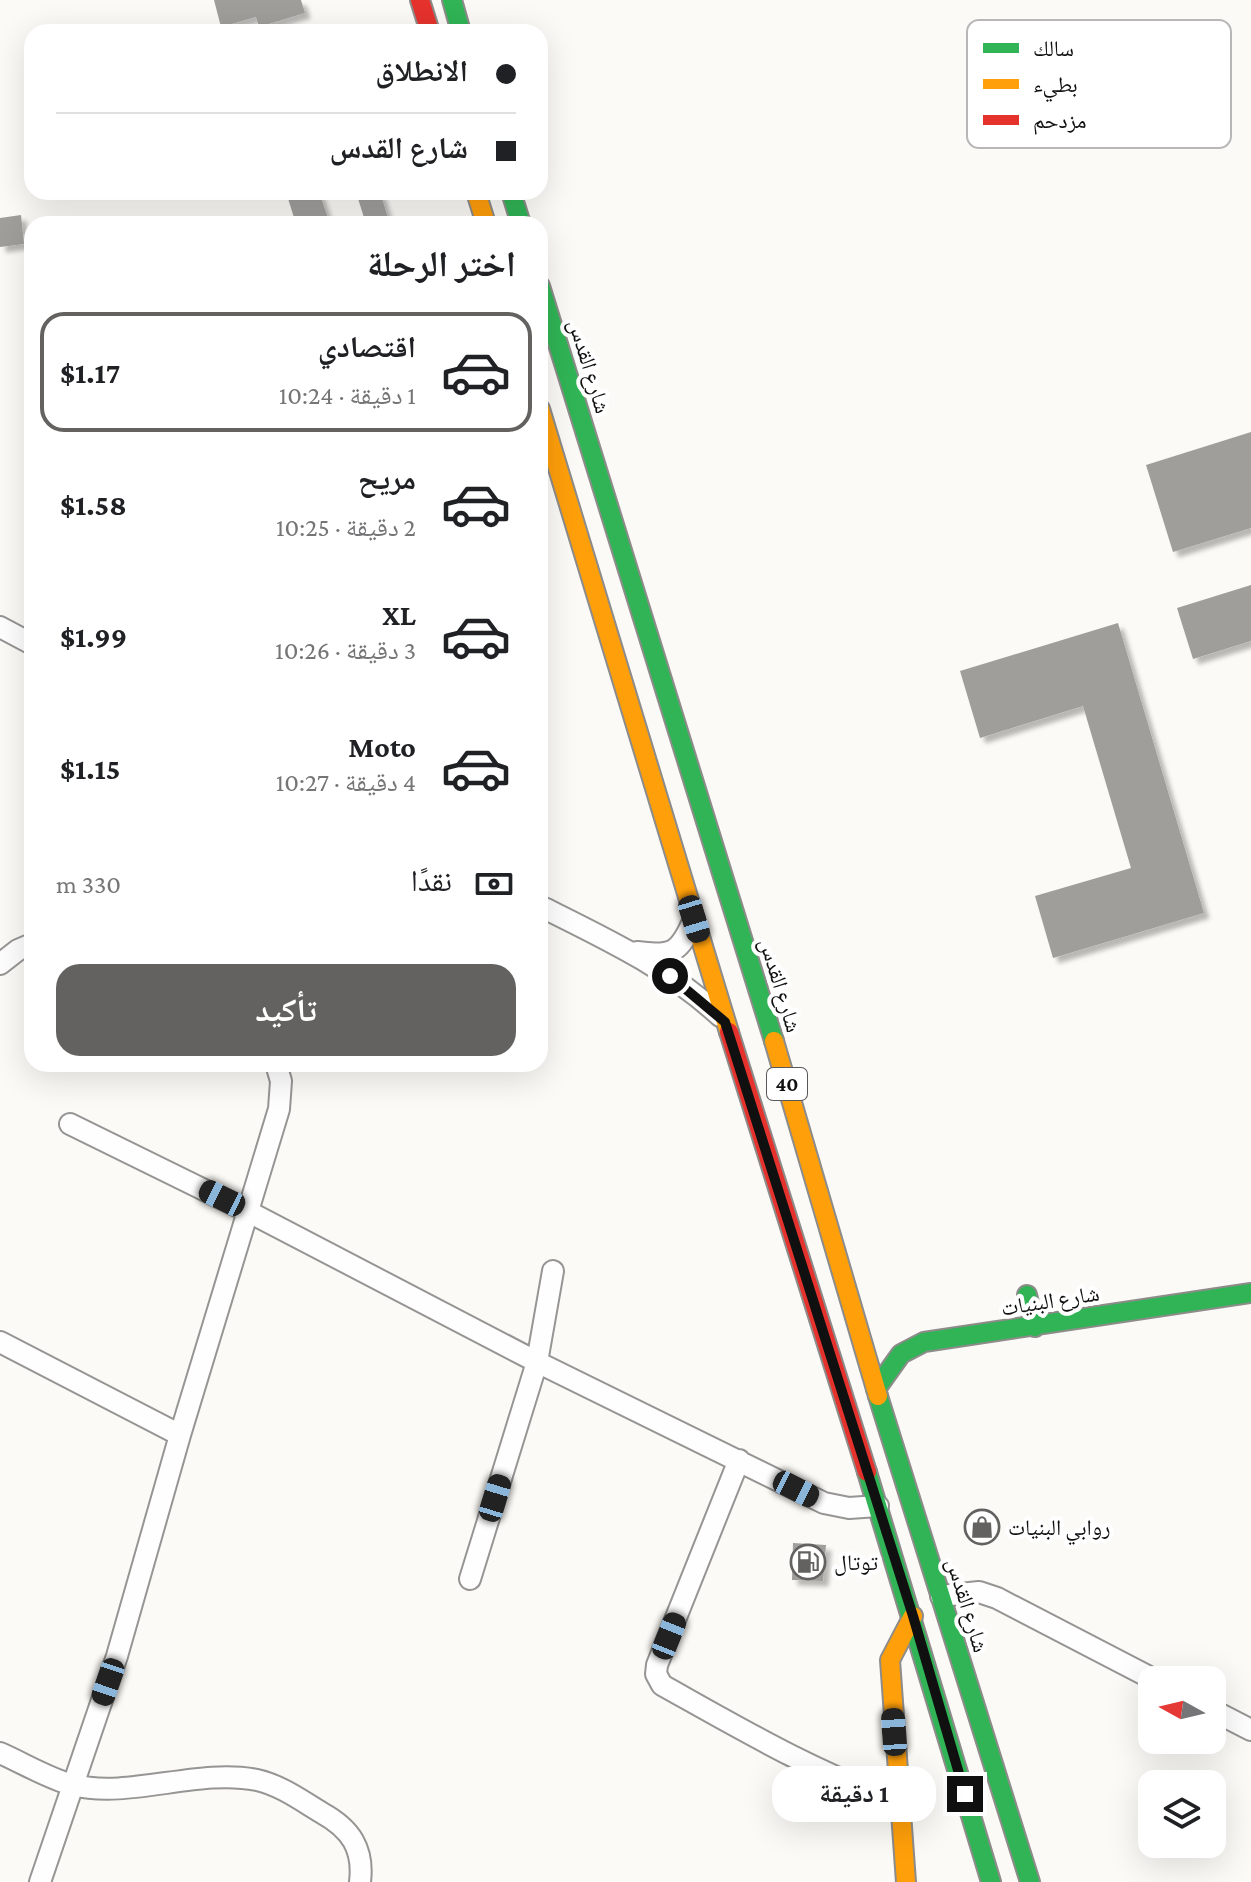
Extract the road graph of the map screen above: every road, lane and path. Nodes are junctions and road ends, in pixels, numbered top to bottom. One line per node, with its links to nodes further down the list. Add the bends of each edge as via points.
1 (420, 0): 3 (main road)
2 (452, 0): 4 (main road)
3 (428, 24)
4 (459, 24)
5 (548, 312): 24 (main road, شارع القدس / 40)
6 (548, 435): 10 (main road, 40)
7 (0, 627): 8 (street)
8 (24, 640)
9 (548, 910): 12 (street)
10 (694, 919): 12 (street, via 684,941 671,952); 14 (main road, 40)
11 (24, 947): 13 (street)
12 (629, 951): 14 (street, via 690,990)
13 (0, 964)
14 (725, 1022): 27 (main road, 40)
15 (278, 1072): 17 (street, via 279,1109)
16 (70, 1124): 17 (street)
17 (247, 1211): 23 (street); 25 (street)
18 (553, 1271): 23 (street)
19 (1251, 1293): 21 (main road, شارع البنيات)
20 (1027, 1295): 21 (main road)
21 (1035, 1327): 24 (main road, شارع البنيات, via 911,1347)
22 (0, 1342): 25 (street)
23 (537, 1362): 26 (street); 28 (street)
24 (876, 1389): 29 (main road, شارع القدس / 40)
25 (180, 1435): 35 (street, via 117,1656)
26 (739, 1460): 27 (street, via 824,1503); 37 (street, via 657,1665 658,1679 796,1759)
27 (878, 1506): 30 (main road, 40)
28 (470, 1579)
29 (941, 1596): 31 (street, via 979,1592 997,1598); 43 (main road, شارع القدس / 40)
30 (913, 1616): 36 (main road, 40); 37 (main road, via 890,1660)
31 (1138, 1671)
32 (1226, 1717): 33 (street)
33 (1251, 1730)
34 (0, 1753): 35 (street)
35 (73, 1785): 38 (street); 39 (street, via 241,1778 273,1785 351,1834 360,1851)
36 (965, 1794): 41 (main road); 42 (main road, 40)
37 (899, 1802): 40 (main road)
38 (40, 1882)
39 (360, 1882)
40 (906, 1882)
41 (975, 1882)
42 (991, 1882)
43 (1030, 1882)

